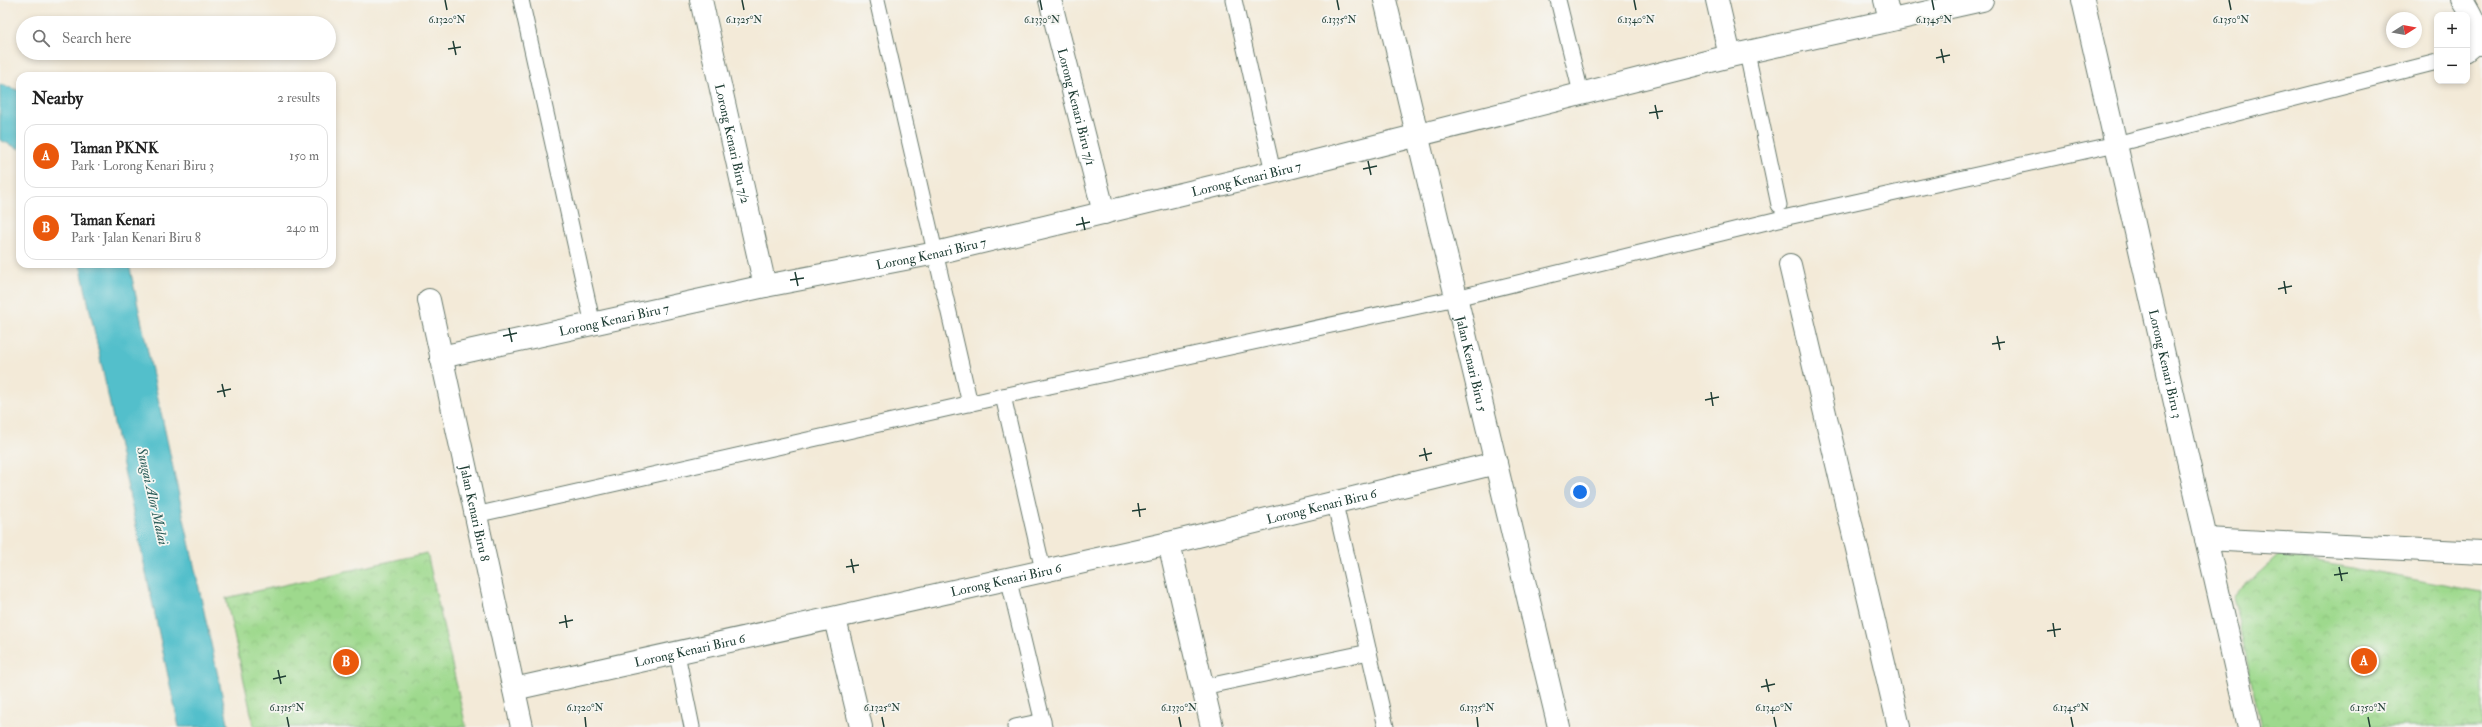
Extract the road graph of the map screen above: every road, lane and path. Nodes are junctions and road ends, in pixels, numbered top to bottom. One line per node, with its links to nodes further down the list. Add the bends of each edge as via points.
1 (521, 0): 27 (lane)
2 (701, 0): 24 (street, Lorong Kenari Biru 7/2)
3 (877, 0): 22 (lane)
4 (1050, 0): 21 (street, Lorong Kenari Biru 7/1)
5 (1234, 0): 19 (lane)
6 (1385, 0): 17 (street, Jalan Kenari Biru 5)
7 (1558, 0): 16 (lane)
8 (1717, 0): 14 (street)
9 (1982, 0): 12 (street, Lorong Kenari Biru 7)
10 (2083, 0): 18 (street, Lorong Kenari Biru 3)
11 (2462, 0): 13 (street, via 2479,33)
12 (1888, 10): 14 (street, Lorong Kenari Biru 7)
13 (2473, 49)
14 (1738, 54): 16 (street, Lorong Kenari Biru 7); 20 (lane)
15 (2434, 63): 18 (lane)
16 (1581, 93): 17 (street, Lorong Kenari Biru 7)
17 (1417, 135): 19 (street, Lorong Kenari Biru 7); 25 (street, Jalan Kenari Biru 5)
18 (2116, 144): 25 (lane, via 1783,218); 34 (street, Lorong Kenari Biru 3)
19 (1273, 172): 21 (street, Lorong Kenari Biru 7)
20 (1780, 205)
21 (1104, 213): 22 (street, Lorong Kenari Biru 7)
22 (936, 253): 24 (street, Lorong Kenari Biru 7); 30 (lane)
23 (1790, 265): 52 (street)
24 (765, 286): 27 (street, Lorong Kenari Biru 7)
25 (1456, 298): 29 (lane); 31 (street, Jalan Kenari Biru 5)
26 (429, 300): 28 (street, Jalan Kenari Biru 8)
27 (593, 325): 28 (street, Lorong Kenari Biru 7)
28 (441, 357): 33 (street, Jalan Kenari Biru 8)
29 (1003, 396): 30 (lane); 37 (lane)
30 (970, 404): 33 (lane)
31 (1496, 463): 32 (street, Lorong Kenari Biru 6); 51 (street, Jalan Kenari Biru 5)
32 (1335, 504): 35 (street, Lorong Kenari Biru 6); 40 (lane)
33 (475, 515): 43 (street, Jalan Kenari Biru 8)
34 (2206, 539): 36 (street); 53 (street, Lorong Kenari Biru 3)
35 (1169, 543): 37 (street, Lorong Kenari Biru 6); 42 (street)
36 (2482, 553)
37 (1043, 570): 38 (street, Lorong Kenari Biru 6)
38 (1008, 577): 39 (street, Lorong Kenari Biru 6); 44 (lane)
39 (836, 619): 41 (street, Lorong Kenari Biru 6); 47 (street)
40 (1369, 652): 42 (lane); 50 (lane)
41 (677, 654): 43 (street, Lorong Kenari Biru 6); 46 (lane)
42 (1203, 687): 49 (street)
43 (514, 689): 45 (street, Jalan Kenari Biru 8)
44 (1043, 724): 48 (lane)
45 (522, 727)
46 (692, 727)
47 (861, 727)
48 (1015, 727)
49 (1212, 727)
50 (1386, 727)
51 (1559, 727)
52 (1899, 727)
53 (2249, 727)

